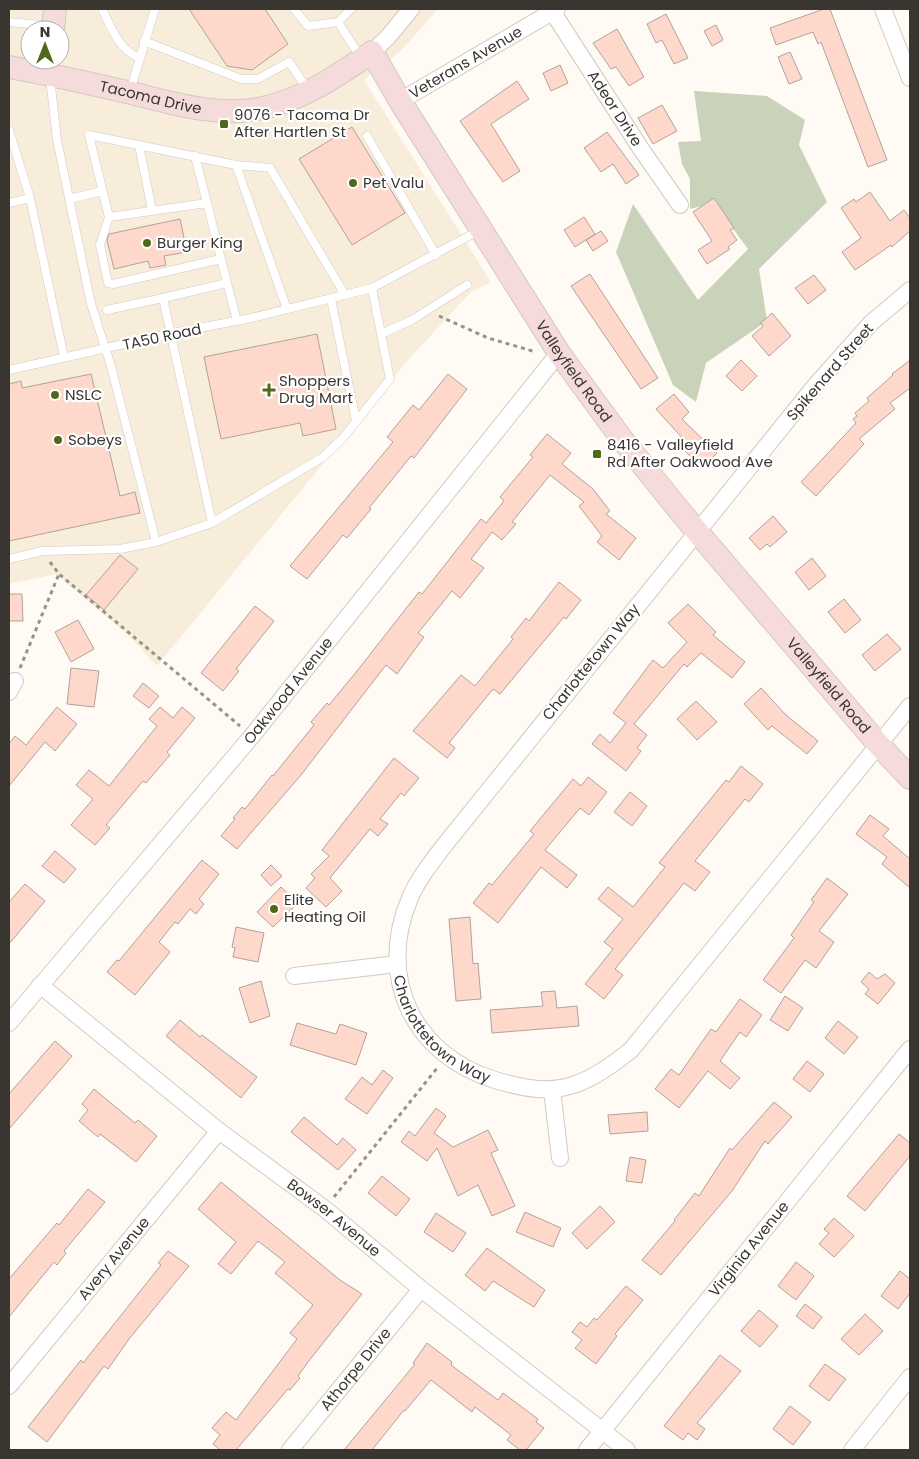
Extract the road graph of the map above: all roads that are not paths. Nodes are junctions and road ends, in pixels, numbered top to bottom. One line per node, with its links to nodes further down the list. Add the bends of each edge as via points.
1 (102, 9): 11 (lane, via 117,40 128,53)
2 (155, 9): 9 (lane)
3 (294, 9): 8 (lane, via 308,26)
4 (351, 9): 8 (lane)
5 (410, 9): 10 (street, Tacoma Drive, via 388,37)
6 (883, 9): 14 (street)
7 (555, 10): 17 (street, Veterans Avenue); 28 (street, Adeor Drive, via 636,141)
8 (338, 22): 10 (lane)
9 (144, 41): 11 (lane); 15 (lane, via 242,79 258,79 289,62)
10 (367, 56): 15 (street, Tacoma Drive); 17 (street, Valleyfield Road)
11 (140, 58): 16 (lane)
12 (50, 70): 25 (lane, TA50 Road, via 57,140)
13 (59, 70): 16 (street, Tacoma Drive)
14 (910, 78)
15 (309, 92): 16 (street, Tacoma Drive, via 282,103 238,111 199,108)
16 (129, 93)
17 (400, 100): 31 (street, Valleyfield Road)
18 (9, 130): 24 (lane)
19 (367, 136): 32 (lane)
20 (139, 145): 21 (lane); 23 (lane, via 89,135); 29 (lane)
21 (195, 156): 22 (lane); 27 (lane)
22 (236, 165): 38 (lane, via 270,168); 42 (lane)
23 (102, 191): 25 (lane); 30 (lane)
24 (30, 198): 26 (lane); 48 (lane)
25 (69, 199): 47 (lane, TA50 Road, via 91,304)
26 (9, 203)
27 (207, 204): 29 (lane); 33 (lane)
28 (680, 205)
29 (152, 210): 30 (lane)
30 (108, 218): 33 (lane, via 100,245 108,283)
31 (481, 230): 32 (lane, TA50 Road); 46 (street, Valleyfield Road)
32 (436, 255): 36 (lane, TA50 Road)
33 (221, 259): 34 (lane)
34 (227, 284): 39 (lane); 43 (lane)
35 (467, 285): 45 (lane, via 412,320)
36 (372, 288): 38 (lane, TA50 Road); 45 (lane)
37 (910, 290): 52 (street, Spikenard Street, via 871,323 846,351)
38 (346, 295): 40 (lane, TA50 Road)
39 (164, 298): 41 (lane); 44 (lane)
40 (331, 299): 42 (lane, TA50 Road); 50 (lane)
41 (107, 310)
42 (287, 310): 43 (lane, TA50 Road)
43 (236, 321): 44 (lane, TA50 Road)
44 (173, 333): 47 (lane, TA50 Road); 51 (lane)
45 (381, 334): 50 (lane, via 390,379)
46 (556, 348): 52 (street, Valleyfield Road, via 621,438); 60 (street, Oakwood Avenue, via 252,736)
47 (105, 349): 48 (lane); 53 (lane)
48 (64, 357): 49 (lane)
49 (9, 370)
50 (356, 420): 51 (lane, via 344,438 323,458)
51 (212, 523): 53 (lane)
52 (698, 530): 56 (street, Valleyfield Road); 58 (street, Charlottetown Way, via 423,875 402,919)
53 (156, 542): 54 (lane, via 120,549 43,552)
54 (9, 559)
55 (910, 706): 56 (street, Charlottetown Way)
56 (878, 744): 57 (street, Valleyfield Road); 63 (street, Charlottetown Way, via 631,1050 582,1082)
57 (910, 778)
58 (397, 964): 59 (street); 63 (street, Charlottetown Way, via 406,1006 421,1031 447,1057 466,1070 492,1079 529,1089)
59 (294, 976)
60 (40, 985): 61 (street, Oakwood Avenue); 64 (street, Bowser Avenue)
61 (9, 1023)
62 (910, 1049): 69 (street, Virginia Avenue)
63 (552, 1090): 65 (street)
64 (218, 1131): 66 (street, Bowser Avenue, via 325,1209); 68 (street, Avery Avenue)
65 (560, 1158)
66 (421, 1289): 69 (street, Bowser Avenue); 70 (street, Athorpe Drive)
67 (910, 1377): 73 (street)
68 (9, 1386)
69 (603, 1431): 71 (street, Virginia Avenue); 72 (street, Bowser Avenue)
70 (290, 1450)
71 (587, 1450)
72 (627, 1450)
73 (852, 1450)

